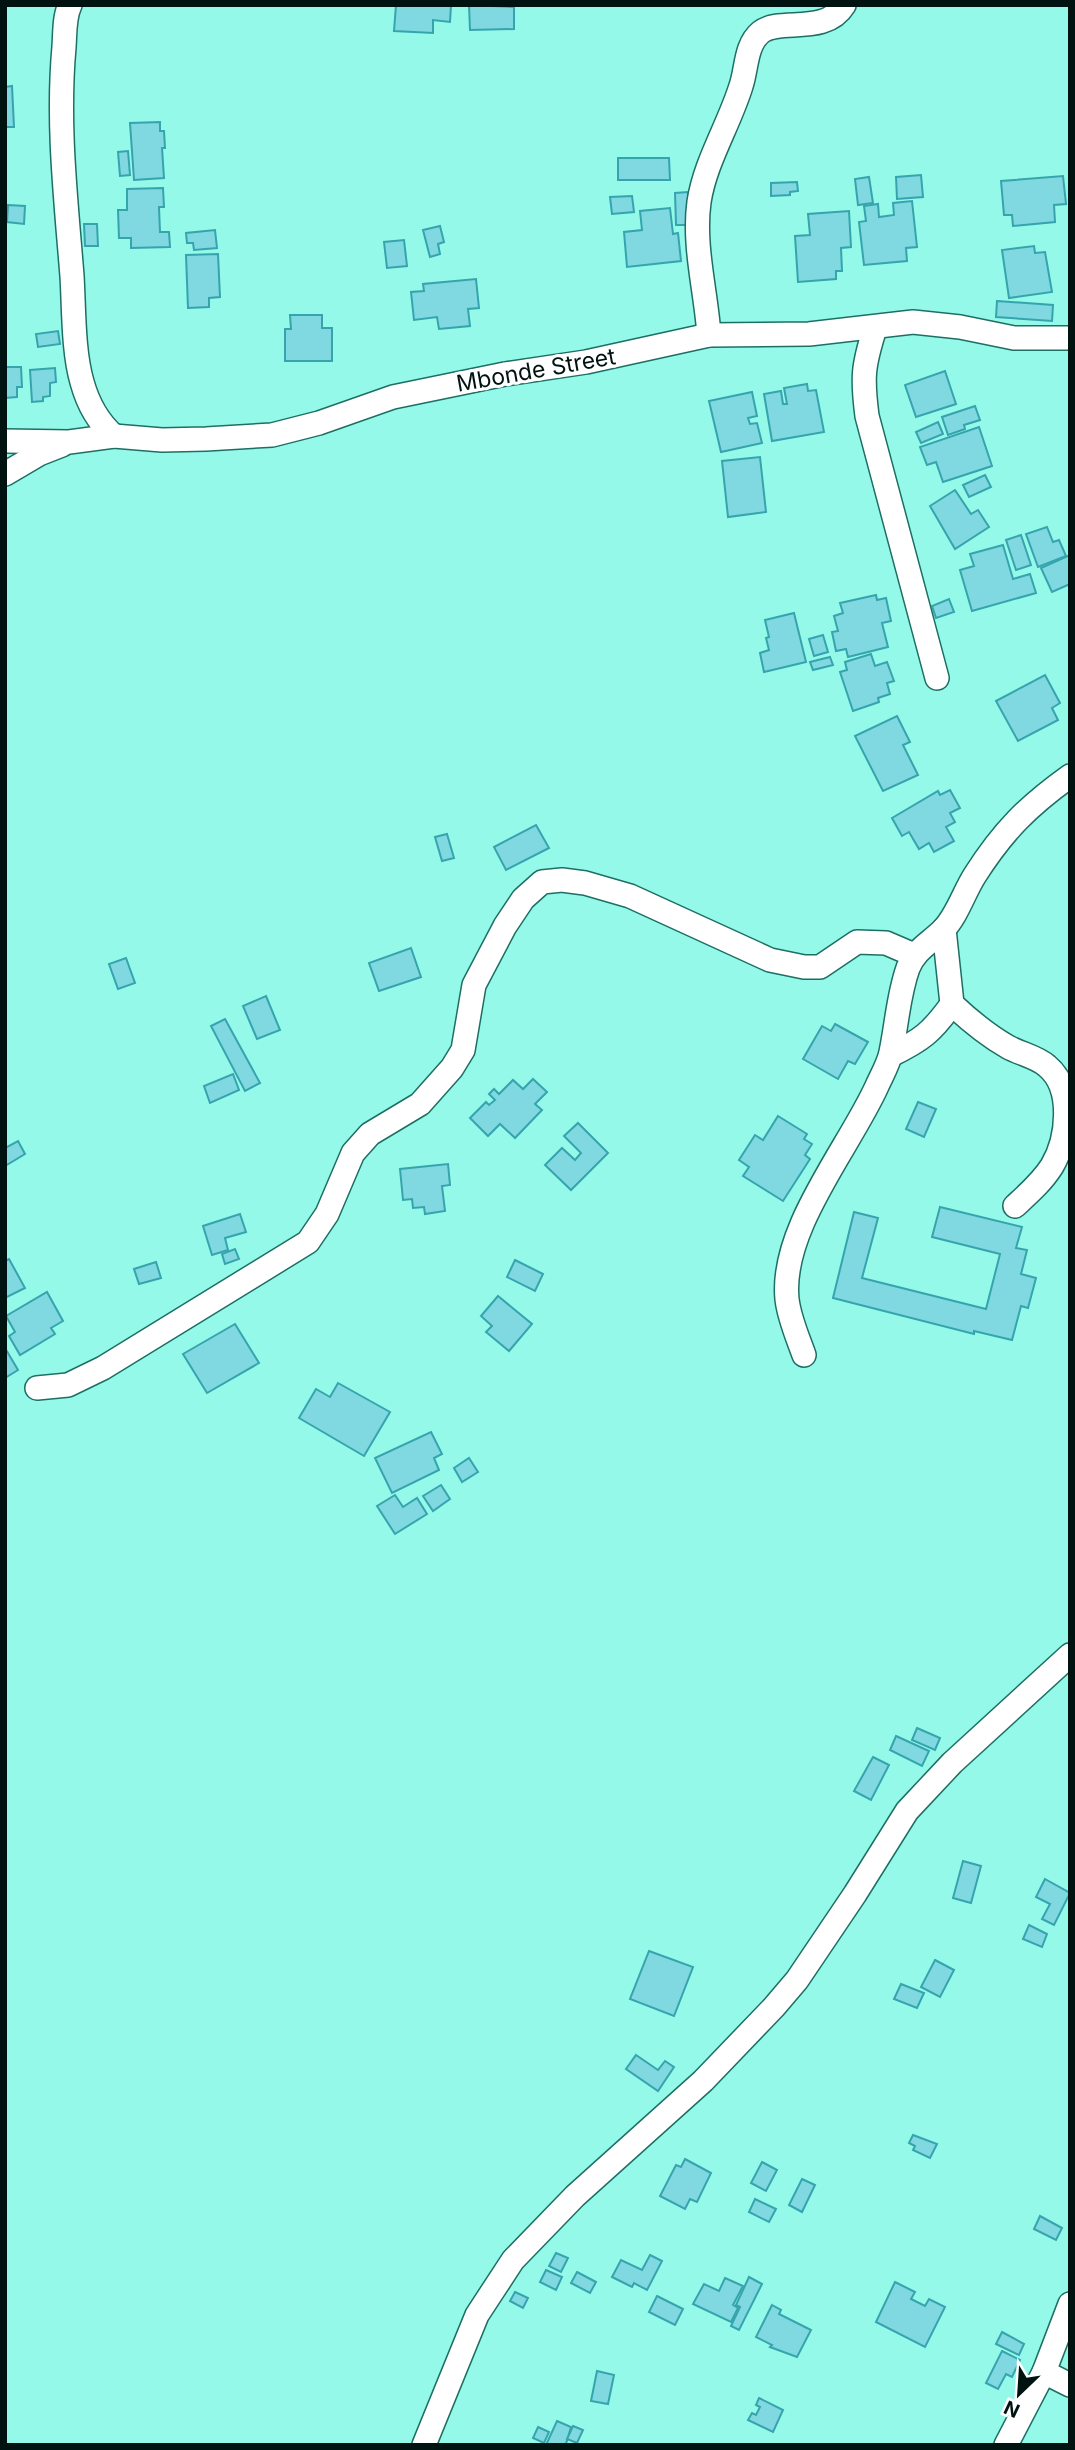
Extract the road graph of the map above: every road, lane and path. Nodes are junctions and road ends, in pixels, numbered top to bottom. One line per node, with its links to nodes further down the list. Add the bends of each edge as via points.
1 (70, 5): 6 (street, via 62,66 61,135 76,338 89,404)
2 (844, 5): 4 (street, via 836,16 823,21 767,29 752,43 743,83 699,201 697,246)
3 (875, 328): 4 (street, Mbonde Street); 5 (street, Mbonde Street, via 913,322 1014,338); 10 (street, via 862,379 867,416)
4 (709, 335): 6 (street, Mbonde Street, via 393,397 272,435 162,440)
5 (1070, 338)
6 (114, 436): 8 (street, Mbonde Street)
7 (5, 441): 8 (street, Mbonde Street)
8 (69, 442): 9 (street)
9 (5, 474)
10 (937, 678)
11 (1070, 775): 12 (street, via 1012,823)
12 (944, 929): 13 (street); 14 (street)
13 (914, 955): 15 (street, via 895,1018); 18 (street, via 886,943 857,942 820,967 804,967 770,960 629,896 585,883 542,882 523,899 505,926 474,985 463,1050 452,1068 420,1104 370,1134 353,1153 327,1214 308,1242 103,1368 68,1385)
14 (952, 1004): 15 (street, via 920,1041); 16 (street, via 984,1033 1046,1064 1060,1080 1065,1103 1060,1146 1052,1166)
15 (891, 1055): 17 (street, via 800,1228 789,1266 787,1300)
16 (1015, 1206)
17 (804, 1355)
18 (37, 1388)
19 (1070, 1655): 23 (street, via 952,1763 907,1811 848,1905 774,2007 703,2081 591,2181 513,2260 477,2315)
20 (1070, 2304): 21 (street)
21 (1044, 2372): 22 (street); 24 (street)
22 (1070, 2385)
23 (424, 2445)
24 (1006, 2445)

